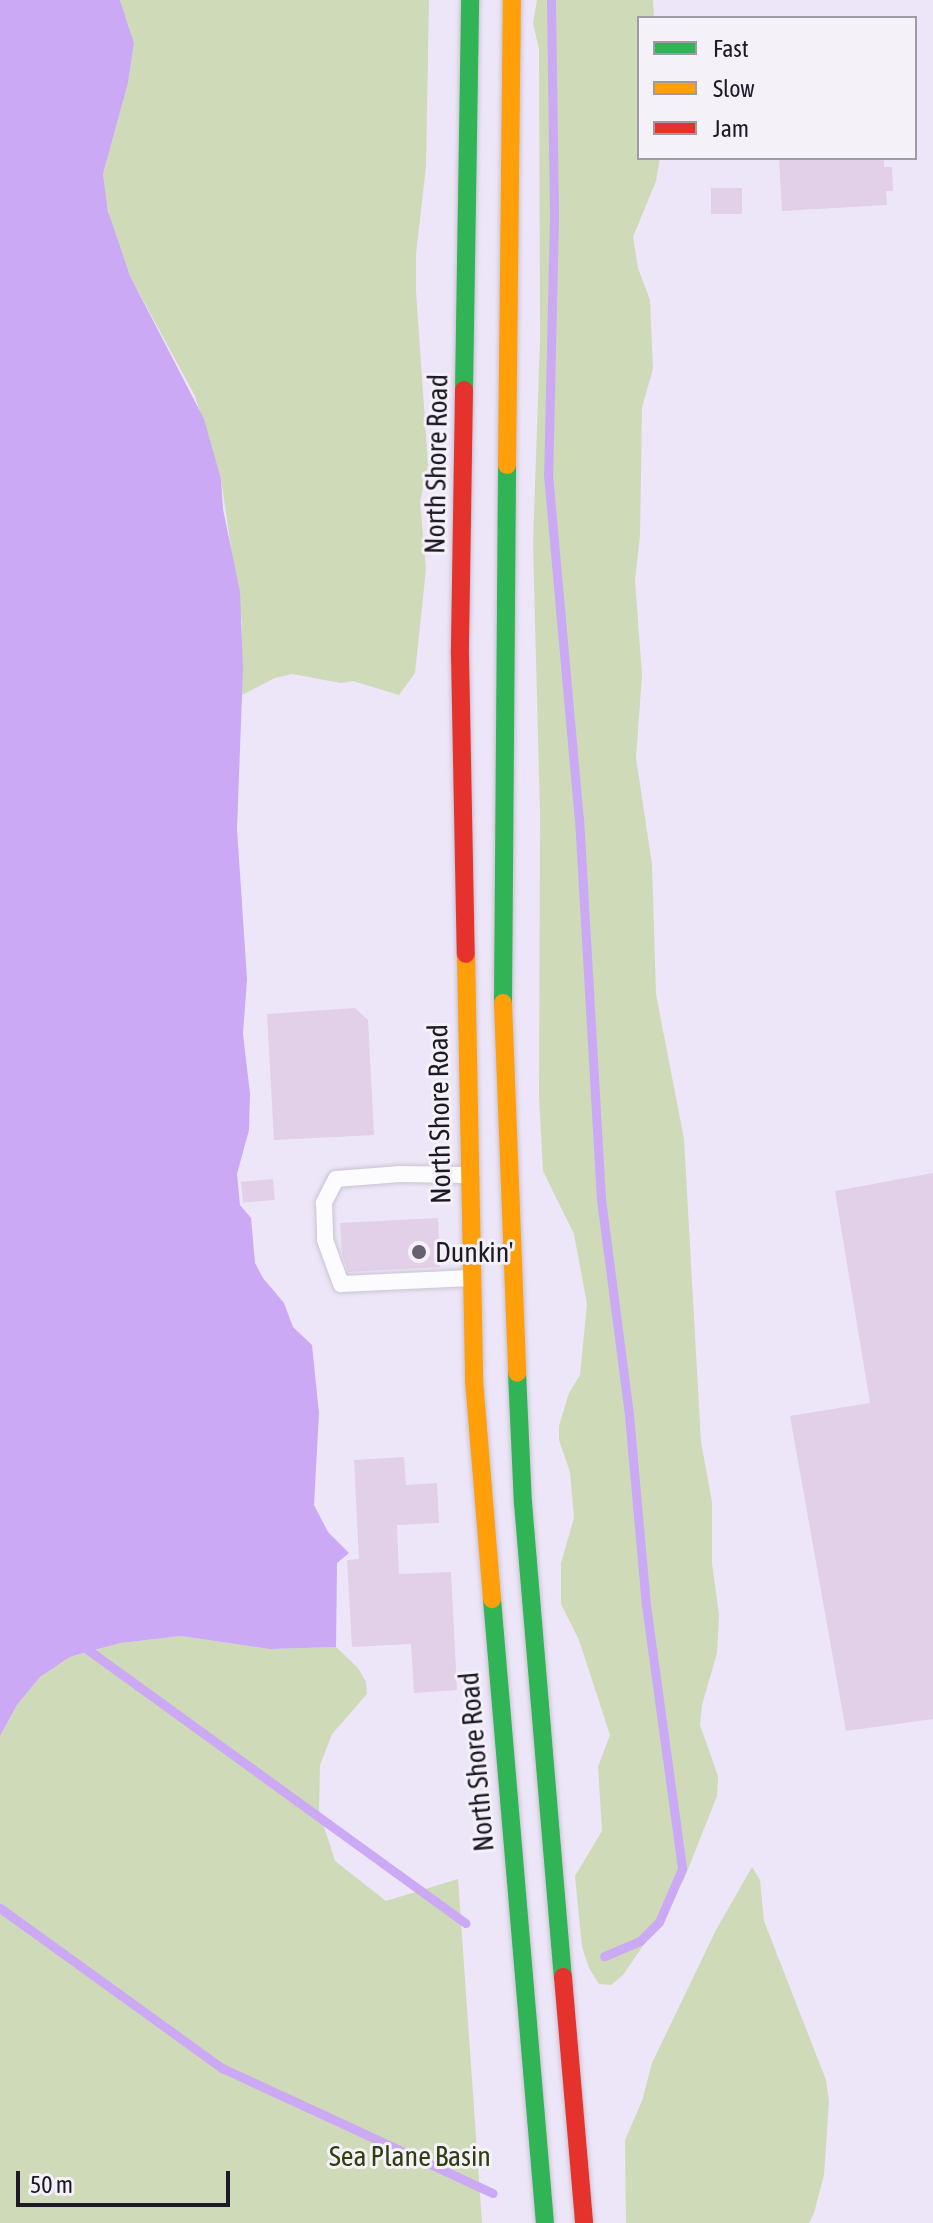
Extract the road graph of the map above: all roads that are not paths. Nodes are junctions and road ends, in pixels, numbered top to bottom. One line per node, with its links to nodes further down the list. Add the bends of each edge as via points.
1 (470, 0): 3 (highway, North Shore Road, via 460,655)
2 (512, 0): 6 (highway, via 501,942 509,1196 523,1503)
3 (469, 1175): 4 (highway, North Shore Road); 4 (lane, via 336,1179 324,1203 325,1240 341,1284)
4 (471, 1278): 5 (highway, North Shore Road, via 474,1380)
5 (545, 2223)
6 (584, 2223)

